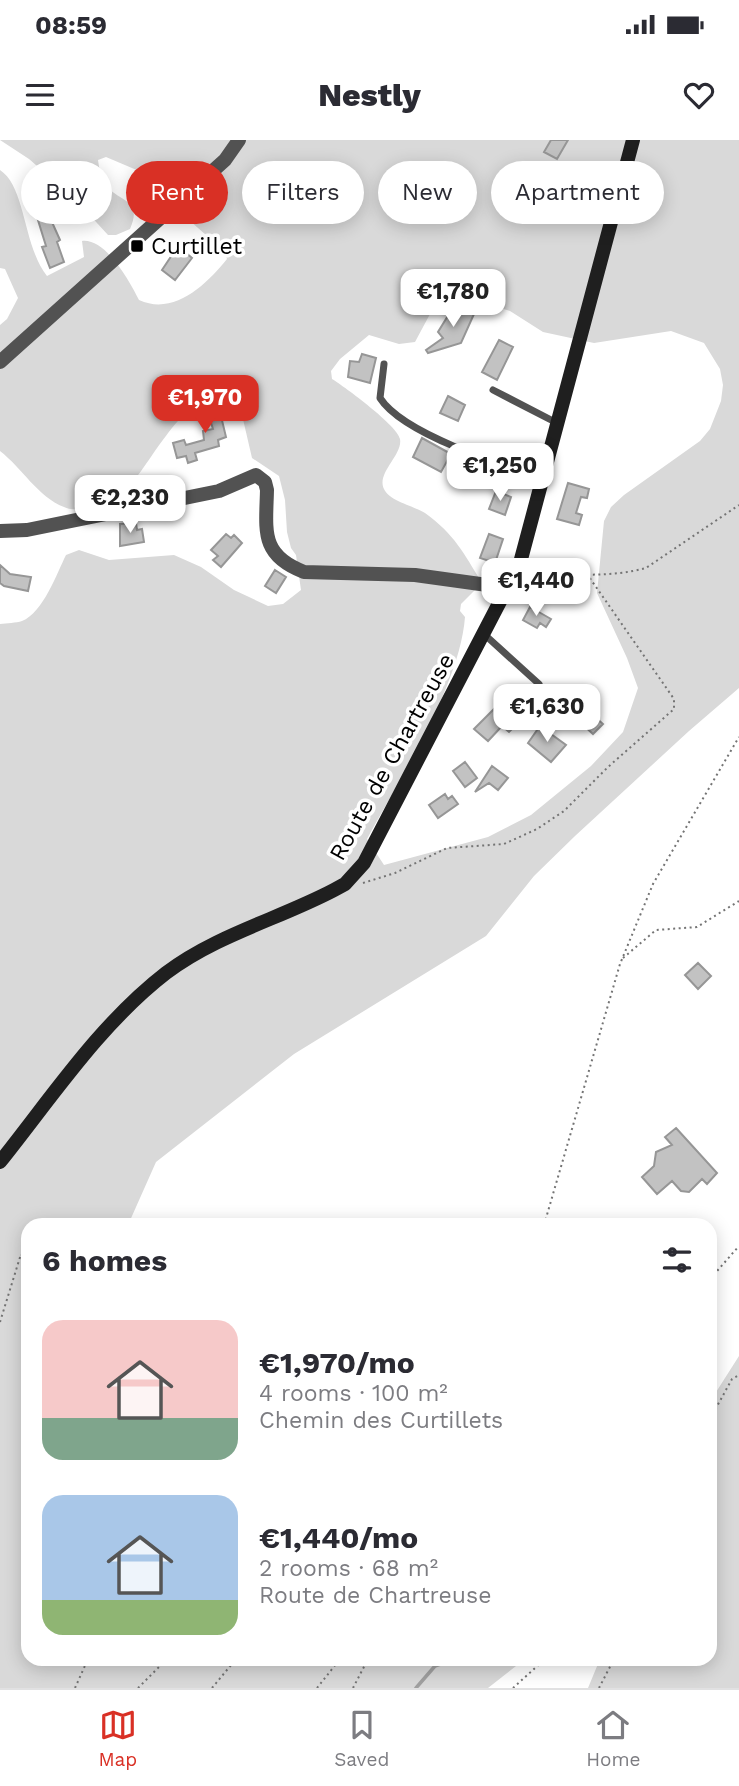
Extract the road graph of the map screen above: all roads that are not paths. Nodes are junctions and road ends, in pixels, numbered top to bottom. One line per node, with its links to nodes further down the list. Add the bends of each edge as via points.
1 (239, 140): 3 (street, via 225,160)
2 (632, 140): 6 (main road, Route de Chartreuse)
3 (0, 362)
4 (384, 364): 7 (lane, via 380,398 392,412 467,452)
5 (493, 390): 6 (lane)
6 (558, 423): 7 (main road, Route de Chartreuse)
7 (545, 477): 9 (main road, Route de Chartreuse)
8 (0, 531): 9 (street, via 27,530 219,491 256,475 267,490 271,551 290,566 304,572 415,575)
9 (509, 588): 10 (main road, Route de Chartreuse)
10 (485, 635): 11 (lane); 12 (main road, Route de Chartreuse, via 365,863 345,884 219,942 167,972 131,1002 94,1043)
11 (539, 684)
12 (0, 1162)

